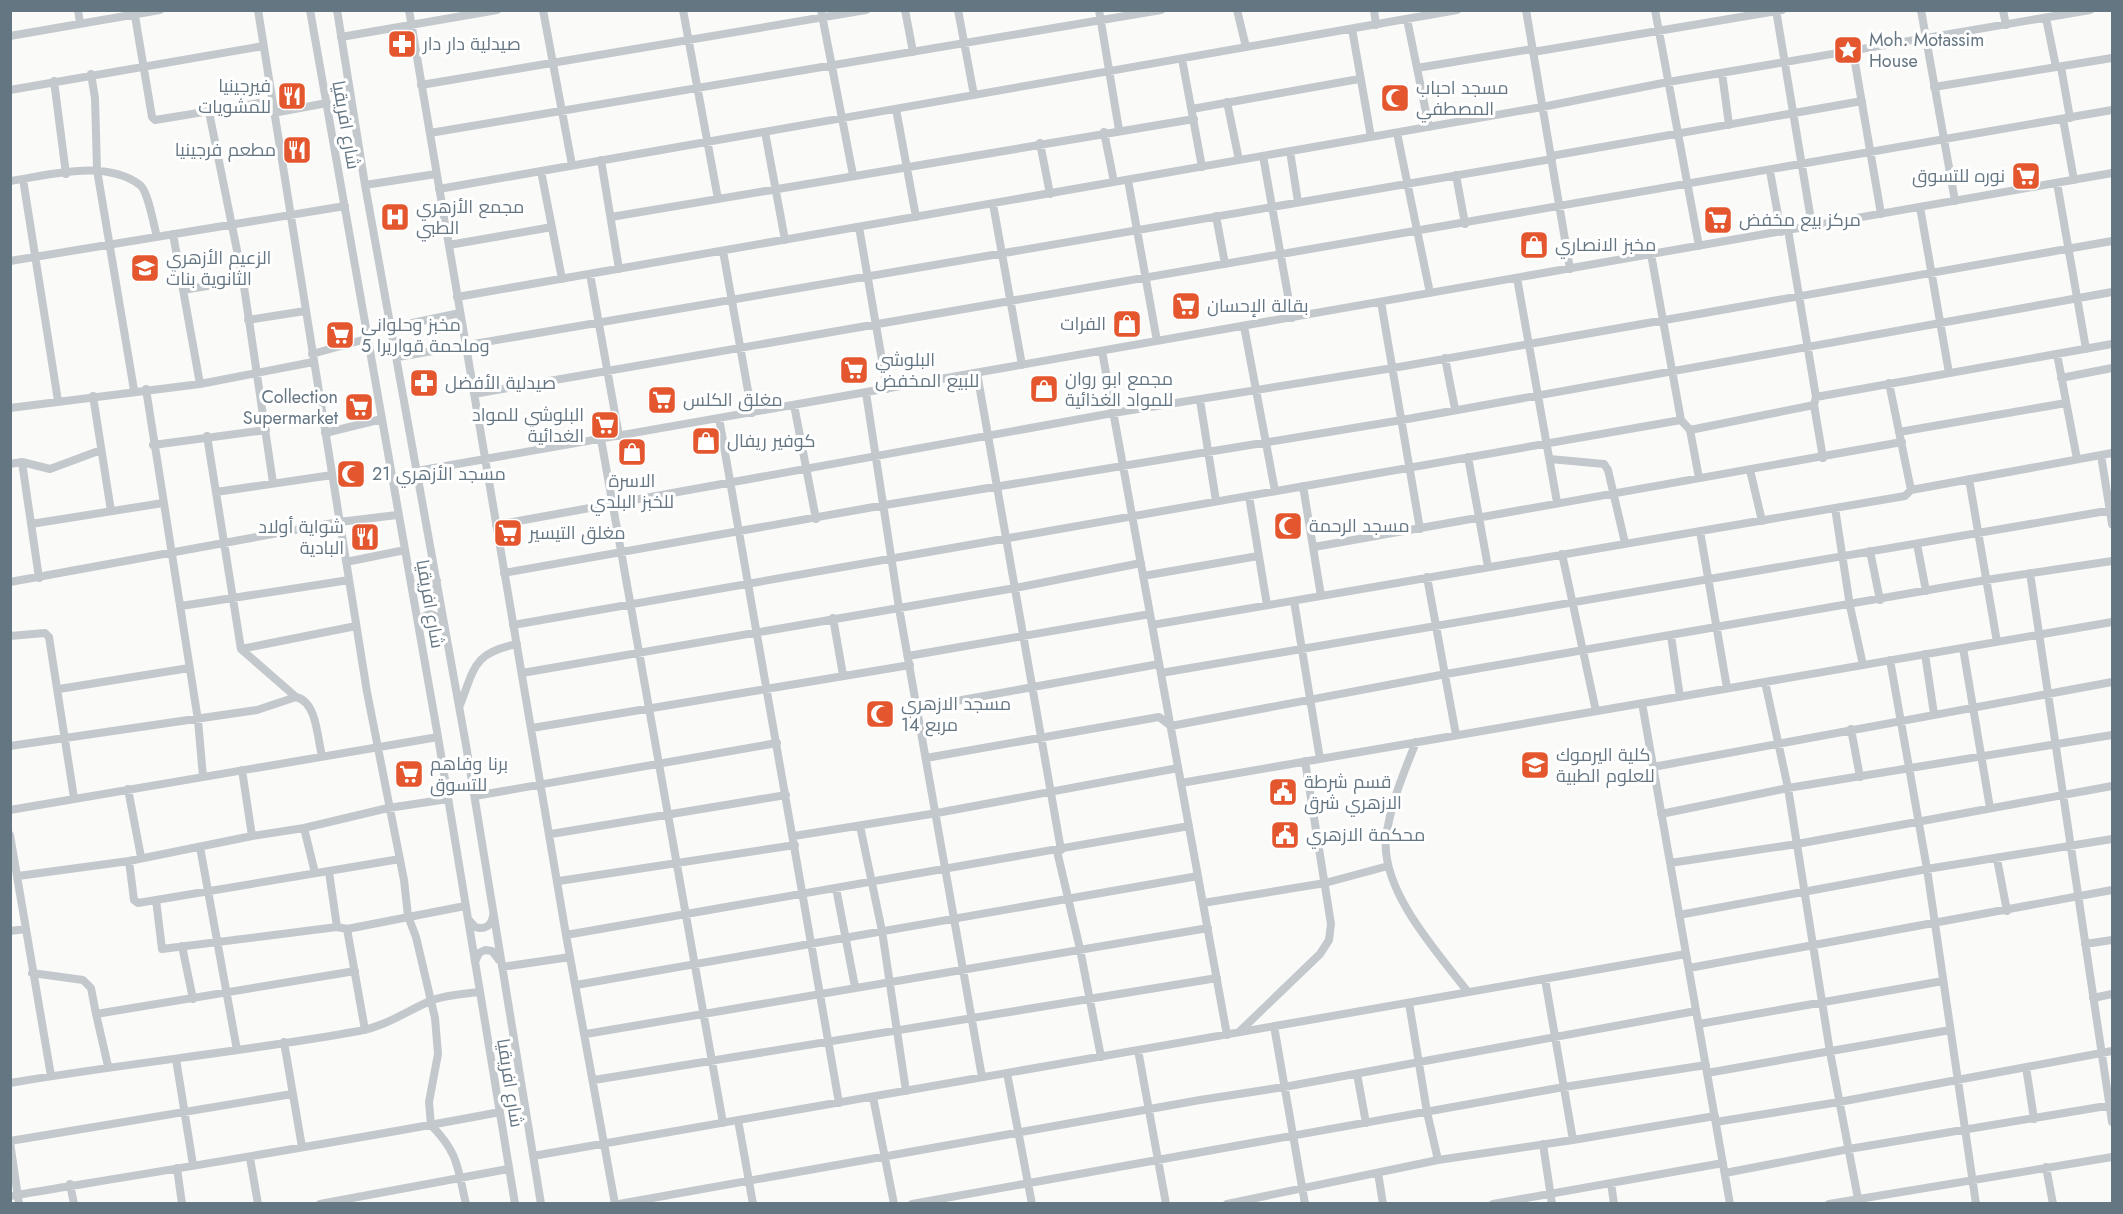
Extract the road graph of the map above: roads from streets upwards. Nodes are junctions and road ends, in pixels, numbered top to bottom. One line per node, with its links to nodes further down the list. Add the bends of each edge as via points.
1 (78, 10): 29 (street)
2 (160, 10): 24 (street)
3 (258, 10): 40 (street)
4 (310, 10): 67 (street, شارع افريقيا)
5 (336, 10): 36 (street, شارع افريقيا)
6 (409, 10): 30 (street)
7 (496, 10): 30 (street)
8 (543, 10): 48 (street)
9 (683, 10): 38 (street)
10 (866, 10): 25 (street)
11 (905, 10): 44 (street)
12 (958, 10): 39 (street)
13 (1099, 10): 28 (street)
14 (1161, 10): 28 (street)
15 (1237, 10): 41 (street)
16 (1374, 10): 31 (street)
17 (1457, 10): 27 (street)
18 (1526, 10): 42 (street)
19 (1655, 10): 34 (street)
20 (1921, 10): 37 (street)
21 (2003, 10): 32 (street)
22 (2090, 10): 26 (street)
23 (1778, 11): 34 (street); 47 (street)
24 (134, 13): 29 (street); 49 (street)
25 (822, 14): 38 (street); 50 (street)
26 (2042, 16): 32 (street); 51 (street)
27 (1407, 19): 31 (street); 52 (street)
28 (1100, 21): 39 (street); 53 (street)
29 (80, 23): 35 (street)
30 (411, 25): 36 (street); 59 (street)
31 (1376, 25): 33 (street)
32 (2006, 25): 37 (street)
33 (1352, 29): 41 (street); 56 (street)
34 (1659, 31): 42 (street); 58 (street)
35 (10, 36)
36 (341, 37): 116 (street, شارع افريقيا)
37 (1925, 39): 43 (street); 60 (street)
38 (689, 40): 48 (street); 61 (street)
39 (964, 44): 44 (street); 63 (street)
40 (263, 46): 49 (street); 64 (street)
41 (1246, 47): 45 (street)
42 (1533, 50): 52 (street); 68 (street)
43 (1853, 51): 47 (street); 65 (street)
44 (913, 52): 50 (street)
45 (1182, 58): 53 (street); 70 (street)
46 (2112, 58): 51 (street)
47 (1784, 62): 54 (street); 75 (street)
48 (552, 63): 59 (street); 72 (street)
49 (143, 65): 55 (street); 73 (street, via 155,120)
50 (831, 66): 61 (street); 76 (street)
51 (2058, 67): 60 (street); 77 (street)
52 (1417, 68): 80 (street)
53 (1109, 71): 63 (street); 81 (street)
54 (1722, 73): 58 (street); 79 (street)
55 (91, 74): 57 (street); 101 (street)
56 (1359, 79): 66 (street); 87 (street)
57 (54, 81): 62 (street); 105 (street)
58 (1668, 82): 68 (street); 86 (street)
59 (421, 85): 84 (street)
60 (1934, 87): 88 (street)
61 (697, 88): 72 (street); 89 (street)
62 (10, 90)
63 (974, 95): 69 (street)
64 (271, 101): 73 (street); 74 (street)
65 (1862, 101): 75 (street); 92 (street)
66 (1227, 102): 70 (street); 96 (street)
67 (327, 103): 74 (street); 125 (street, شارع افريقيا)
68 (1542, 107): 80 (street); 94 (street)
69 (896, 109): 76 (street); 99 (street)
70 (1192, 109): 78 (street)
71 (2112, 110): 77 (street)
72 (562, 111): 84 (street); 97 (street)
73 (209, 112): 135 (street)
74 (273, 113): 130 (street)
75 (1793, 114): 79 (street); 98 (street)
76 (841, 118): 82 (street); 108 (street)
77 (2066, 118): 88 (street); 111 (street)
78 (1194, 119): 81 (street); 100 (street)
79 (1729, 125): 86 (street)
80 (1429, 127): 85 (street)
81 (1119, 130): 83 (street)
82 (765, 132): 89 (street); 119 (street)
83 (1104, 132): 90 (street); 113 (street)
84 (430, 133): 106 (street)
85 (1397, 133): 87 (street); 115 (street)
86 (1678, 134): 94 (street); 117 (street)
87 (1371, 137): 91 (street)
88 (1944, 140): 92 (street); 122 (street)
89 (707, 142): 95 (street); 121 (street)
90 (1040, 143): 99 (street); 120 (street)
91 (1290, 152): 93 (street); 123 (street)
92 (1871, 153): 98 (street); 129 (street)
93 (1263, 156): 96 (street); 126 (street)
94 (1551, 158): 107 (street); 128 (street)
95 (601, 160): 97 (street); 132 (street)
96 (1239, 160): 100 (street)
97 (572, 165): 102 (street)
98 (1801, 165): 103 (street); 136 (street)
99 (907, 166): 108 (street); 133 (street)
100 (1202, 167): 110 (street)
101 (97, 170): 105 (street); 143 (street, via 129,178 141,186); 147 (street)
102 (541, 171): 118 (street); 137 (street)
103 (1770, 171): 117 (street); 140 (street)
104 (2112, 173): 111 (street)
105 (66, 174): 109 (street)
106 (436, 174): 116 (street); 118 (street)
107 (1456, 175): 115 (street); 134 (street)
108 (853, 176): 119 (street)
109 (23, 179): 112 (street); 154 (street)
110 (1128, 180): 113 (street); 139 (street)
111 (2074, 180): 114 (street)
112 (10, 181)
113 (1114, 182): 120 (street)
114 (2057, 183): 122 (street); 149 (street)
115 (1407, 184): 123 (street); 141 (street)
116 (365, 185): 184 (street, شارع افريقيا)
117 (1687, 185): 128 (street); 148 (street)
118 (439, 189): 146 (street)
119 (776, 189): 121 (street); 144 (street)
120 (1050, 194): 124 (street)
121 (718, 199): 132 (street)
122 (1955, 201): 127 (street)
123 (1298, 202): 126 (street)
124 (993, 204): 133 (street); 151 (street)
125 (345, 206): 130 (street); 185 (street, شارع افريقيا)
126 (1272, 206): 131 (street); 152 (street)
127 (1920, 207): 129 (street); 160 (street)
128 (1560, 208): 134 (street); 157 (street)
129 (1881, 214): 136 (street)
130 (291, 215): 135 (street); 175 (street)
131 (1216, 216): 139 (street); 156 (street)
132 (610, 217): 158 (street)
133 (916, 217): 138 (street)
134 (1465, 224): 141 (street)
135 (231, 225): 142 (street); 165 (street)
136 (1812, 226): 140 (street)
137 (552, 227): 146 (street); 164 (street)
138 (859, 227): 144 (street); 161 (street)
139 (1137, 229): 151 (street); 162 (street)
140 (1785, 231): 148 (street); 169 (street)
141 (1417, 232): 152 (street); 168 (street)
142 (173, 234): 143 (street); 166 (street)
143 (157, 237): 147 (street)
144 (785, 240): 150 (street)
145 (2112, 241): 149 (street)
146 (449, 245): 170 (street)
147 (111, 246): 154 (street); 211 (street)
148 (1699, 246): 153 (street)
149 (2069, 249): 160 (street); 171 (street)
150 (723, 251): 158 (street); 172 (street)
151 (1002, 253): 161 (street); 173 (street)
152 (1281, 254): 156 (street); 177 (street)
153 (1651, 254): 157 (street); 179 (street)
154 (36, 257): 155 (street); 219 (street)
155 (10, 261)
156 (1225, 264): 162 (street)
157 (1570, 268): 163 (street)
158 (619, 269): 159 (street)
159 (590, 274): 164 (street); 180 (street)
160 (1932, 274): 169 (street); 181 (street)
161 (868, 276): 172 (street); 182 (street)
162 (1145, 278): 173 (street); 186 (street)
163 (1516, 278): 168 (street); 187 (street)
164 (562, 279): 170 (street)
165 (243, 280): 166 (street); 178 (street)
166 (183, 290): 208 (street)
167 (2112, 292): 171 (street)
168 (1430, 293): 174 (street)
169 (1800, 295): 179 (street); 191 (street)
170 (458, 297): 176 (street)
171 (2078, 298): 181 (street); 192 (street)
172 (732, 299): 180 (street); 190 (street)
173 (1010, 301): 182 (street); 198 (street)
174 (1381, 302): 177 (street); 199 (street)
175 (305, 310): 178 (street); 196 (street)
176 (460, 313): 184 (street); 189 (street)
177 (1292, 318): 183 (street)
178 (248, 320): 202 (street)
179 (1664, 321): 187 (street); 201 (street)
180 (598, 322): 189 (street); 203 (street)
181 (1941, 323): 191 (street); 205 (street)
182 (876, 325): 190 (street); 210 (street)
183 (1244, 326): 186 (street); 212 (street)
184 (393, 327): 195 (street, شارع افريقيا)
185 (366, 339): 196 (street); 227 (street, شارع افريقيا)
186 (1157, 341): 193 (street)
187 (1529, 344): 197 (street); 214 (street)
188 (2112, 344): 192 (street)
189 (466, 346): 195 (street); 215 (street)
190 (741, 348): 203 (street); 224 (street)
191 (1807, 349): 201 (street); 218 (street)
192 (2086, 349): 194 (street)
193 (1102, 351): 198 (street); 225 (street)
194 (2057, 354): 205 (street); 206 (street)
195 (398, 357): 258 (street, شارع افريقيا)
196 (312, 358): 202 (street); 233 (street)
197 (1446, 358): 199 (street); 223 (street)
198 (1022, 365): 204 (street)
199 (1393, 368): 212 (street); 228 (street)
200 (2112, 368): 206 (street)
201 (1673, 369): 214 (street); 229 (street)
202 (257, 371): 208 (street); 230 (street)
203 (607, 371): 215 (street); 235 (street)
204 (977, 373): 210 (street); 236 (street)
205 (1949, 373): 207 (street)
206 (2061, 378): 220 (street)
207 (1889, 383): 218 (street); 232 (street)
208 (200, 384): 209 (street)
209 (146, 389): 211 (street); 241 (street)
210 (887, 389): 213 (street)
211 (134, 390): 216 (street)
212 (1257, 391): 217 (street); 238 (street)
213 (866, 393): 221 (street); 246 (street)
214 (1538, 393): 223 (street); 240 (street)
215 (474, 394): 249 (street)
216 (93, 396): 219 (street); 242 (street)
217 (1200, 400): 225 (street); 243 (street)
218 (1815, 401): 231 (street); 248 (street)
219 (58, 402): 222 (street)
220 (2066, 403): 232 (street); 251 (street)
221 (794, 405): 224 (street); 256 (street)
222 (10, 408)
223 (1455, 409): 228 (street)
224 (752, 413): 226 (street)
225 (1113, 414): 236 (street); 254 (street)
226 (719, 418): 235 (street); 263 (street)
227 (382, 419): 233 (street); 279 (street, شارع افريقيا)
228 (1402, 420): 238 (street); 255 (street)
229 (1681, 420): 231 (street); 240 (street)
230 (266, 430): 234 (street); 262 (street)
231 (1690, 430): 260 (street)
232 (1899, 432): 239 (street)
233 (325, 433): 259 (street)
234 (207, 436): 241 (street); 268 (street)
235 (619, 436): 237 (street)
236 (990, 437): 246 (street); 265 (street)
237 (601, 439): 249 (street); 275 (street)
238 (1266, 442): 243 (street); 267 (street)
239 (1902, 442): 248 (street); 266 (street)
240 (1546, 443): 247 (street); 250 (street)
241 (153, 445): 273 (street)
242 (101, 450): 252 (street, via 50,469); 278 (street)
243 (1208, 451): 254 (street); 271 (street)
244 (2112, 453): 245 (street)
245 (2101, 455): 251 (street); 277 (street)
246 (877, 457): 256 (street); 274 (street)
247 (1468, 457): 255 (street); 281 (street)
248 (1823, 458): 257 (street)
249 (485, 459): 258 (street); 287 (street)
250 (1550, 459): 269 (street, via 1604,464); 272 (street)
251 (2077, 459): 261 (street)
252 (22, 462): 253 (street); 285 (street)
253 (10, 465)
254 (1123, 466): 265 (street); 280 (street)
255 (1409, 467): 264 (street); 288 (street)
256 (806, 469): 263 (street); 282 (street)
257 (1750, 470): 260 (street); 283 (street)
258 (417, 471): 316 (street, شارع افريقيا)
259 (332, 475): 262 (street); 284 (street)
260 (1699, 478): 269 (street)
261 (1969, 479): 266 (street); 291 (street)
262 (273, 483): 268 (street)
263 (730, 484): 275 (street); 290 (street)
264 (1303, 486): 267 (street); 296 (street)
265 (998, 487): 274 (street); 292 (street)
266 (1911, 490): 276 (street, via 1905,496)
267 (1275, 491): 270 (street)
268 (216, 492): 294 (street)
269 (1614, 493): 272 (street); 293 (street)
270 (1249, 496): 271 (street); 302 (street)
271 (1216, 501): 280 (street)
272 (1557, 502): 281 (street)
273 (163, 503): 278 (street); 299 (street)
274 (885, 505): 282 (street); 304 (street)
275 (612, 506): 287 (street); 300 (street)
276 (1835, 508): 283 (street); 303 (street)
277 (2111, 510): 286 (street); 291 (street)
278 (111, 511): 285 (street)
279 (397, 515): 284 (street); 297 (street, شارع افريقيا)
280 (1132, 516): 292 (street); 307 (street)
281 (1478, 517): 288 (street); 308 (street)
282 (816, 519): 290 (street)
283 (1762, 520): 289 (street)
284 (339, 522): 294 (street); 306 (street)
285 (31, 524): 312 (street)
286 (2112, 524)
287 (496, 525): 309 (street)
288 (1420, 529): 296 (street)
289 (1700, 531): 293 (street); 314 (street)
290 (739, 532): 300 (street); 320 (street)
291 (1978, 534): 295 (street); 317 (street)
292 (1006, 538): 304 (street); 321 (street)
293 (1625, 543): 301 (street)
294 (224, 544): 299 (street); 324 (street)
295 (1917, 544): 298 (street); 322 (street)
296 (1314, 547): 323 (street)
297 (405, 550): 306 (street); 319 (street, شارع افريقيا)
298 (1870, 551): 303 (street); 325 (street)
299 (172, 553): 312 (street); 330 (street)
300 (621, 553): 309 (street); 328 (street)
301 (1562, 554): 308 (street); 327 (street)
302 (1258, 556): 311 (street); 329 (street)
303 (1842, 556): 314 (street); 331 (street)
304 (892, 558): 320 (street); 332 (street)
305 (2112, 561): 310 (street)
306 (346, 562): 315 (street)
307 (1141, 563): 311 (street); 321 (street)
308 (1488, 567): 313 (street)
309 (504, 573): 336 (street)
310 (2030, 573): 317 (street); 344 (street)
311 (1143, 576): 333 (street)
312 (39, 578): 318 (street)
313 (1427, 578): 323 (street); 340 (street)
314 (1708, 578): 327 (street); 341 (street)
315 (349, 580): 324 (street); 338 (street)
316 (437, 580): 319 (street, via 426,591); 339 (street, شارع افريقيا)
317 (1986, 580): 322 (street); 348 (street)
318 (10, 582)
319 (411, 583): 342 (street, شارع افريقيا)
320 (748, 584): 328 (street); 343 (street)
321 (1016, 588): 332 (street); 346 (street)
322 (1926, 591): 325 (street)
323 (1321, 596): 326 (street)
324 (233, 598): 330 (street); 352 (street)
325 (1880, 600): 331 (street)
326 (1294, 601): 329 (street); 350 (street)
327 (1573, 602): 340 (street); 353 (street)
328 (630, 604): 336 (street); 354 (street)
329 (1267, 605): 337 (street)
330 (181, 606): 360 (street)
331 (1850, 606): 341 (street); 359 (street)
332 (899, 608): 334 (street); 357 (street)
333 (1150, 614): 337 (street); 346 (street)
334 (833, 618): 343 (street); 364 (street)
335 (2112, 622): 344 (street)
336 (513, 625): 349 (street)
337 (1152, 625): 358 (street)
338 (356, 626): 352 (street); 397 (street)
339 (445, 626): 342 (street, via 436,615 427,615); 376 (street, شارع افريقيا)
340 (1438, 626): 350 (street); 363 (street)
341 (1717, 628): 347 (street); 369 (street)
342 (419, 631): 389 (street, شارع افريقيا)
343 (757, 632): 354 (street); 368 (street)
344 (2039, 634): 348 (street); 371 (street)
345 (10, 636): 370 (street, via 48,634)
346 (1025, 636): 357 (street); 367 (street)
347 (1671, 636): 353 (street); 373 (street)
348 (1997, 642): 351 (street)
349 (517, 644): 361 (street); 376 (street, via 483,656)
350 (1302, 648): 362 (street); 374 (street)
351 (1963, 648): 355 (street); 377 (street)
352 (241, 649): 372 (street)
353 (1583, 651): 363 (street); 380 (street)
354 (640, 653): 361 (street); 378 (street)
355 (1925, 654): 356 (street); 381 (street)
356 (1890, 660): 359 (street); 383 (street)
357 (909, 661): 364 (street); 379 (street)
358 (1159, 664): 362 (street); 367 (street)
359 (1863, 665): 365 (street)
360 (189, 668): 370 (street); 382 (street)
361 (522, 673): 385 (street)
362 (1161, 673): 384 (street)
363 (1446, 674): 374 (street); 387 (street)
364 (843, 675): 368 (street)
365 (1766, 682): 369 (street); 394 (street)
366 (2112, 682): 371 (street)
367 (1033, 686): 379 (street); 390 (street)
368 (767, 688): 378 (street); 393 (street)
369 (1727, 688): 373 (street)
370 (59, 689): 391 (street)
371 (2049, 692): 377 (street); 395 (street)
372 (296, 697): 382 (street, via 257,710); 398 (street, via 310,706)
373 (1680, 697): 375 (street)
374 (1310, 700): 384 (street); 401 (street)
375 (1642, 703): 380 (street); 404 (street)
376 (459, 707): 417 (street, شارع افريقيا)
377 (1972, 707): 381 (street); 399 (street)
378 (649, 708): 385 (street); 403 (street)
379 (918, 708): 400 (street)
380 (1596, 711): 387 (street)
381 (1934, 714): 383 (street)
382 (198, 720): 391 (street); 408 (street)
383 (1901, 720): 386 (street); 407 (street)
384 (1171, 726): 390 (street, via 1159,717); 405 (street)
385 (532, 728): 410 (street)
386 (1851, 729): 394 (street); 409 (street)
387 (1456, 735): 392 (street)
388 (2112, 735): 395 (street)
389 (438, 737): 397 (street); 420 (street, شارع افريقيا)
390 (1043, 737): 400 (street); 415 (street)
391 (65, 739): 396 (street); 419 (street)
392 (1416, 742): 401 (street); 447 (street, via 1390,819 1386,838)
393 (777, 743): 403 (street); 416 (street)
394 (1776, 744): 404 (street); 413 (street)
395 (2054, 744): 399 (street); 418 (street)
396 (11, 746)
397 (378, 747): 398 (street); 421 (street)
398 (322, 756): 406 (street)
399 (1982, 757): 407 (street); 422 (street)
400 (926, 758): 424 (street)
401 (1320, 759): 402 (street)
402 (1305, 761): 411 (street); 456 (street)
403 (659, 762): 410 (street); 425 (street)
404 (1653, 767): 426 (street)
405 (1178, 768): 411 (street); 415 (street)
406 (242, 770): 408 (street); 433 (street)
407 (1911, 770): 409 (street); 427 (street)
408 (203, 777): 414 (street)
409 (1860, 777): 413 (street)
410 (541, 783): 417 (street); 431 (street)
411 (1181, 783): 429 (street)
412 (2112, 786): 418 (street)
413 (1788, 788): 426 (street); 436 (street)
414 (128, 789): 419 (street); 441 (street)
415 (1052, 792): 424 (street); 440 (street)
416 (786, 795): 425 (street); 434 (street)
417 (475, 796): 468 (street, شارع افريقيا)
418 (2061, 796): 422 (street); 439 (street)
419 (74, 798): 423 (street)
420 (448, 799): 421 (street); 466 (street, شارع افريقيا)
421 (388, 808): 430 (street); 443 (street)
422 (1990, 808): 427 (street)
423 (10, 810)
424 (937, 813): 428 (street); 448 (street)
425 (669, 814): 431 (street); 445 (street)
426 (1661, 814): 446 (street)
427 (1919, 821): 436 (street); 449 (street)
428 (860, 826): 434 (street); 455 (street)
429 (1189, 826): 440 (street); 453 (street)
430 (304, 828): 433 (street); 451 (street)
431 (551, 834): 454 (street)
432 (10, 835): 452 (street)
433 (252, 836): 438 (street)
434 (794, 836): 437 (street)
435 (2112, 839): 439 (street)
436 (1797, 844): 446 (street); 459 (street)
437 (795, 845): 445 (street); 461 (street)
438 (200, 847): 441 (street); 460 (street)
439 (2069, 847): 442 (street); 463 (street)
440 (1059, 850): 448 (street); 462 (street)
441 (141, 857): 444 (street)
442 (1997, 858): 449 (street); 467 (street)
443 (400, 859): 450 (street); 471 (street)
444 (129, 861): 452 (street); 464 (street, via 134,900)
445 (678, 863): 454 (street); 469 (street)
446 (1670, 863): 470 (street)
447 (1388, 866): 456 (street); 506 (street, via 1396,889 1418,926)
448 (946, 868): 455 (street); 472 (street)
449 (1927, 869): 459 (street); 473 (street)
450 (329, 872): 451 (street); 474 (street)
451 (315, 873): 460 (street)
452 (18, 876): 476 (street)
453 (1198, 876): 462 (street); 465 (street)
454 (559, 881): 480 (street)
455 (869, 881): 457 (street); 479 (street)
456 (1325, 883): 465 (street); 524 (street, via 1331,924 1329,940 1320,954)
457 (836, 888): 461 (street); 481 (street)
458 (2112, 890): 463 (street)
459 (1804, 891): 470 (street); 485 (street)
460 (207, 892): 464 (street); 483 (street)
461 (802, 895): 469 (street); 484 (street)
462 (1069, 897): 472 (street); 488 (street)
463 (2078, 897): 467 (street); 486 (street)
464 (156, 900): 487 (street, via 162,949)
465 (1203, 903): 475 (street)
466 (466, 910): 468 (street, via 472,925 483,928 490,925); 471 (street); 493 (street, شارع افريقيا)
467 (2007, 911): 473 (street)
468 (493, 914): 492 (street, شارع افريقيا)
469 (687, 914): 480 (street); 491 (street)
470 (1679, 915): 489 (street)
471 (408, 916): 477 (street); 512 (street)
472 (956, 919): 479 (street); 494 (street)
473 (1934, 924): 485 (street); 501 (street)
474 (337, 927): 477 (street); 483 (street)
475 (1208, 928): 488 (street); 498 (street)
476 (26, 929): 478 (street); 497 (street)
477 (347, 929): 496 (street)
478 (10, 931)
479 (882, 931): 481 (street); 500 (street)
480 (566, 935): 490 (street)
481 (844, 937): 484 (street); 503 (street)
482 (2112, 940): 486 (street)
483 (215, 941): 487 (street); 504 (street)
484 (810, 943): 491 (street); 507 (street)
485 (1813, 944): 495 (street); 513 (street)
486 (2085, 944): 509 (street)
487 (182, 946): 510 (street)
488 (1080, 949): 494 (street); 511 (street)
489 (1686, 954): 495 (street); 499 (street)
490 (570, 957): 492 (street); 502 (street)
491 (695, 964): 502 (street); 517 (street)
492 (502, 966): 493 (street, via 495,954 485,950 477,956); 578 (street, شارع افريقيا)
493 (475, 967): 505 (street, شارع افريقيا)
494 (964, 968): 500 (street); 518 (street)
495 (1689, 968): 515 (street)
496 (355, 971): 504 (street); 521 (street)
497 (33, 973): 516 (street, via 83,980 91,988); 544 (street)
498 (1216, 978): 511 (street); 526 (street)
499 (1545, 979): 506 (street); 527 (street)
500 (889, 981): 503 (street); 522 (street)
501 (1943, 981): 513 (street); 523 (street)
502 (576, 985): 525 (street)
503 (855, 987): 507 (street)
504 (227, 992): 510 (street); 530 (street)
505 (479, 992): 512 (street); 559 (street, شارع افريقيا)
506 (1468, 992): 514 (street)
507 (818, 993): 517 (street); 529 (street)
508 (2112, 994): 509 (street)
509 (2093, 998): 534 (street)
510 (193, 999): 516 (street)
511 (1090, 999): 518 (street); 535 (street)
512 (431, 1000): 521 (street, via 394,1021); 567 (street, via 439,1045 429,1102)
513 (1822, 1001): 519 (street); 533 (street)
514 (1409, 1003): 520 (street); 538 (street)
515 (1696, 1011): 519 (street); 527 (street)
516 (96, 1014): 539 (street)
517 (704, 1014): 525 (street); 537 (street)
518 (972, 1018): 522 (street); 545 (street)
519 (1699, 1024): 541 (street)
520 (1274, 1026): 524 (street); 549 (street)
521 (364, 1030): 528 (street)
522 (895, 1030): 529 (street); 551 (street)
523 (1950, 1030): 533 (street); 546 (street)
524 (1239, 1032): 526 (street)
525 (586, 1034): 547 (street)
526 (1227, 1035): 531 (street)
527 (1555, 1038): 538 (street); 550 (street)
528 (284, 1042): 530 (street); 552 (street)
529 (827, 1042): 537 (street); 555 (street)
530 (237, 1050): 536 (street)
531 (1138, 1050): 535 (street); 557 (street)
532 (2112, 1051): 534 (street)
533 (1830, 1052): 541 (street); 554 (street)
534 (2102, 1053): 540 (street); 556 (street)
535 (1101, 1057): 542 (street)
536 (176, 1059): 539 (street); 558 (street)
537 (712, 1061): 547 (street); 565 (street)
538 (1418, 1063): 543 (street); 560 (street)
539 (108, 1066): 544 (street)
540 (2026, 1067): 546 (street); 562 (street)
541 (1706, 1069): 550 (street); 561 (street)
542 (1007, 1073): 545 (street); 569 (street)
543 (1357, 1074): 549 (street); 566 (street)
544 (51, 1076): 548 (street)
545 (982, 1077): 551 (street)
546 (1957, 1079): 554 (street); 568 (street)
547 (594, 1080): 573 (street)
548 (10, 1083)
549 (1284, 1088): 557 (street); 570 (street)
550 (1564, 1088): 560 (street); 571 (street)
551 (906, 1091): 553 (street)
552 (292, 1094): 558 (street); 575 (street)
553 (873, 1097): 555 (street); 577 (street)
554 (1839, 1102): 561 (street); 576 (street)
555 (839, 1103): 563 (street)
556 (2111, 1105): 562 (street); 564 (street)
557 (1148, 1109): 569 (street); 582 (street)
558 (183, 1111): 572 (street); 584 (street)
559 (500, 1112): 567 (street); 587 (street, شارع افريقيا)
560 (1427, 1112): 566 (street); 581 (street)
561 (1715, 1119): 571 (street); 583 (street)
562 (2034, 1119): 568 (street)
563 (738, 1120): 565 (street); 592 (street)
564 (2112, 1122)
565 (723, 1123): 573 (street)
566 (1366, 1123): 570 (street)
567 (430, 1125): 575 (street); 590 (street, via 449,1143)
568 (1965, 1131): 576 (street); 591 (street)
569 (1019, 1134): 577 (street); 593 (street)
570 (1294, 1136): 582 (street); 596 (street)
571 (1573, 1140): 574 (street)
572 (10, 1142): 598 (street)
573 (605, 1144): 578 (street); 608 (street)
574 (1543, 1144): 581 (street); 597 (street)
575 (302, 1147): 580 (street)
576 (1849, 1149): 589 (street); 600 (street)
577 (884, 1155): 592 (street); 610 (street)
578 (533, 1156): 607 (street, شارع افريقيا)
579 (2112, 1157): 585 (street)
580 (250, 1158): 584 (street); 603 (street)
581 (1438, 1160): 588 (street)
582 (1158, 1161): 593 (street); 613 (street)
583 (1723, 1162): 589 (street); 594 (street)
584 (193, 1165): 586 (street)
585 (2046, 1167): 591 (street); 623 (street)
586 (177, 1168): 595 (street); 602 (street)
587 (508, 1170): 590 (street); 606 (street, شارع افريقيا)
588 (1378, 1173): 596 (street); 616 (street)
589 (1725, 1173): 620 (street)
590 (460, 1179): 599 (street); 605 (street)
591 (1973, 1179): 600 (street); 622 (street)
592 (749, 1180): 608 (street); 609 (street)
593 (1029, 1183): 611 (street); 612 (street)
594 (1611, 1183): 597 (street); 619 (street)
595 (70, 1184): 598 (street); 601 (street)
596 (1302, 1188): 614 (street); 615 (street)
597 (1551, 1194): 617 (street); 618 (street)
598 (16, 1198)
599 (366, 1200): 604 (street)
600 (1858, 1201): 621 (street)
601 (74, 1203)
602 (182, 1203)
603 (258, 1203)
604 (320, 1203)
605 (466, 1203)
606 (515, 1203)
607 (541, 1203)
608 (617, 1203)
609 (753, 1203)
610 (894, 1203)
611 (912, 1203)
612 (1032, 1203)
613 (1166, 1203)
614 (1227, 1203)
615 (1305, 1203)
616 (1383, 1203)
617 (1493, 1203)
618 (1552, 1203)
619 (1614, 1203)
620 (1730, 1203)
621 (1829, 1203)
622 (1976, 1203)
623 (2053, 1203)

